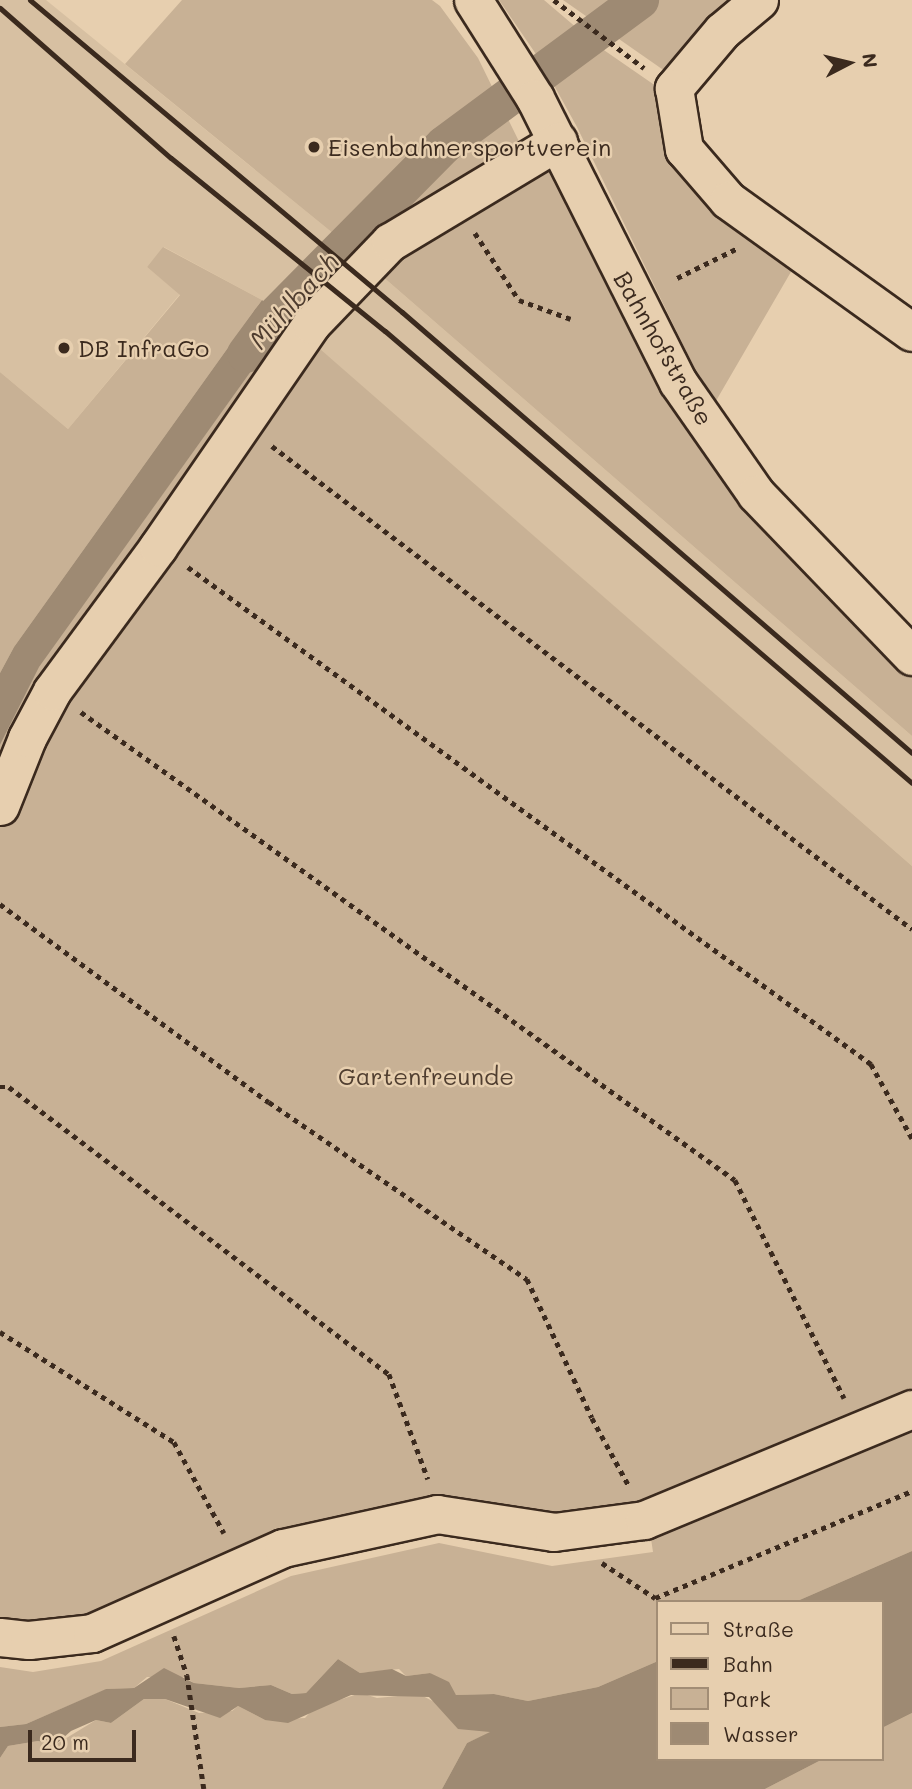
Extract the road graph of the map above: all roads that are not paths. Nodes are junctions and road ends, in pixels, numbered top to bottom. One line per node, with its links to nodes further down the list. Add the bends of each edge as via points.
1 (759, 0): 4 (street, via 722,31 674,88 684,149 728,200)
2 (478, 3): 3 (street, Bahnhofstraße)
3 (558, 141): 5 (street, Bahnhofstraße, via 647,325 702,417 756,494); 6 (street, via 453,200 390,242 311,324 158,547 52,691)
4 (912, 332)
5 (912, 656)
6 (0, 806)
7 (912, 1409): 8 (street, via 644,1520 554,1532 437,1514 283,1548 92,1633 29,1640)
8 (0, 1637)

